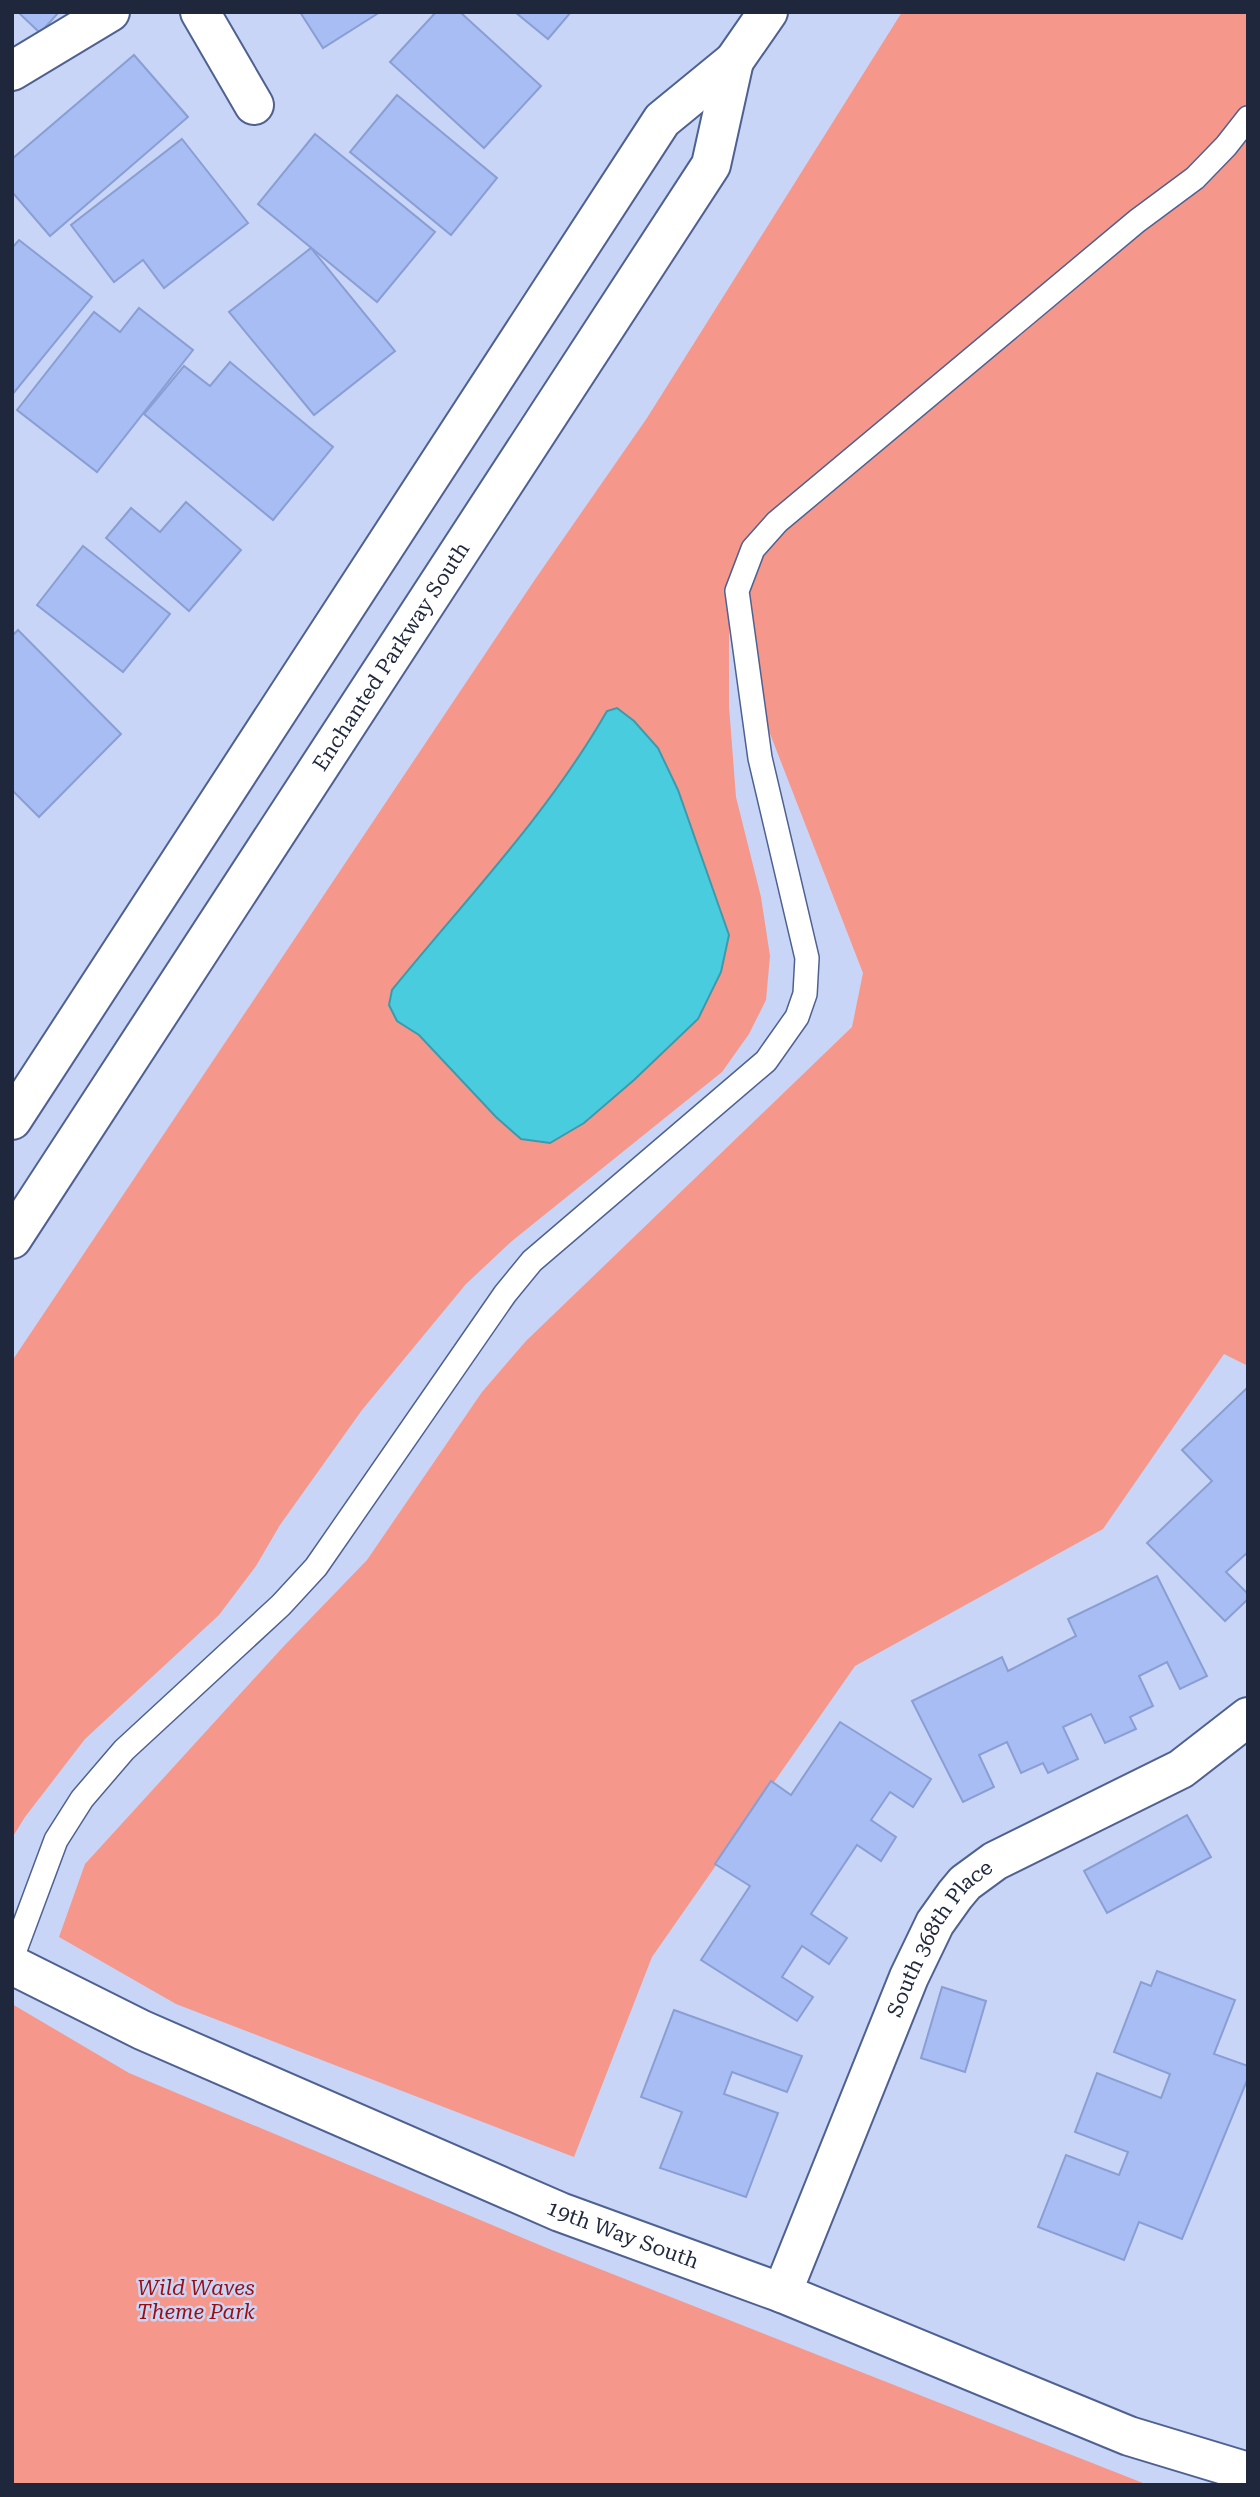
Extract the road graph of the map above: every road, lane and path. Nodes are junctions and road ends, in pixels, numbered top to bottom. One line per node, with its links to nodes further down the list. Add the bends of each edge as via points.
1 (110, 12): 5 (main road)
2 (200, 12): 6 (main road)
3 (768, 12): 4 (main road, Enchanted Parkway South)
4 (734, 61): 8 (main road, Enchanted Parkway South, via 662,120); 9 (main road, Enchanted Parkway South, via 711,165)
5 (12, 71)
6 (254, 105)
7 (1248, 118): 11 (lane, via 1195,178 1126,229 776,522 753,549 737,591 760,758 807,958 806,994 797,1017 766,1061 532,1261 316,1567 124,1750 82,1799 56,1840)
8 (12, 1120)
9 (12, 1239)
10 (1248, 1717): 13 (main road, South 368th Place, via 1181,1769 995,1861 955,1895 935,1923 909,1977)
11 (12, 1958)
12 (12, 1965): 13 (main road, 19th Way South, via 142,2030 559,2212)
13 (782, 2293): 14 (main road, 19th Way South, via 1129,2436)
14 (1248, 2472)

